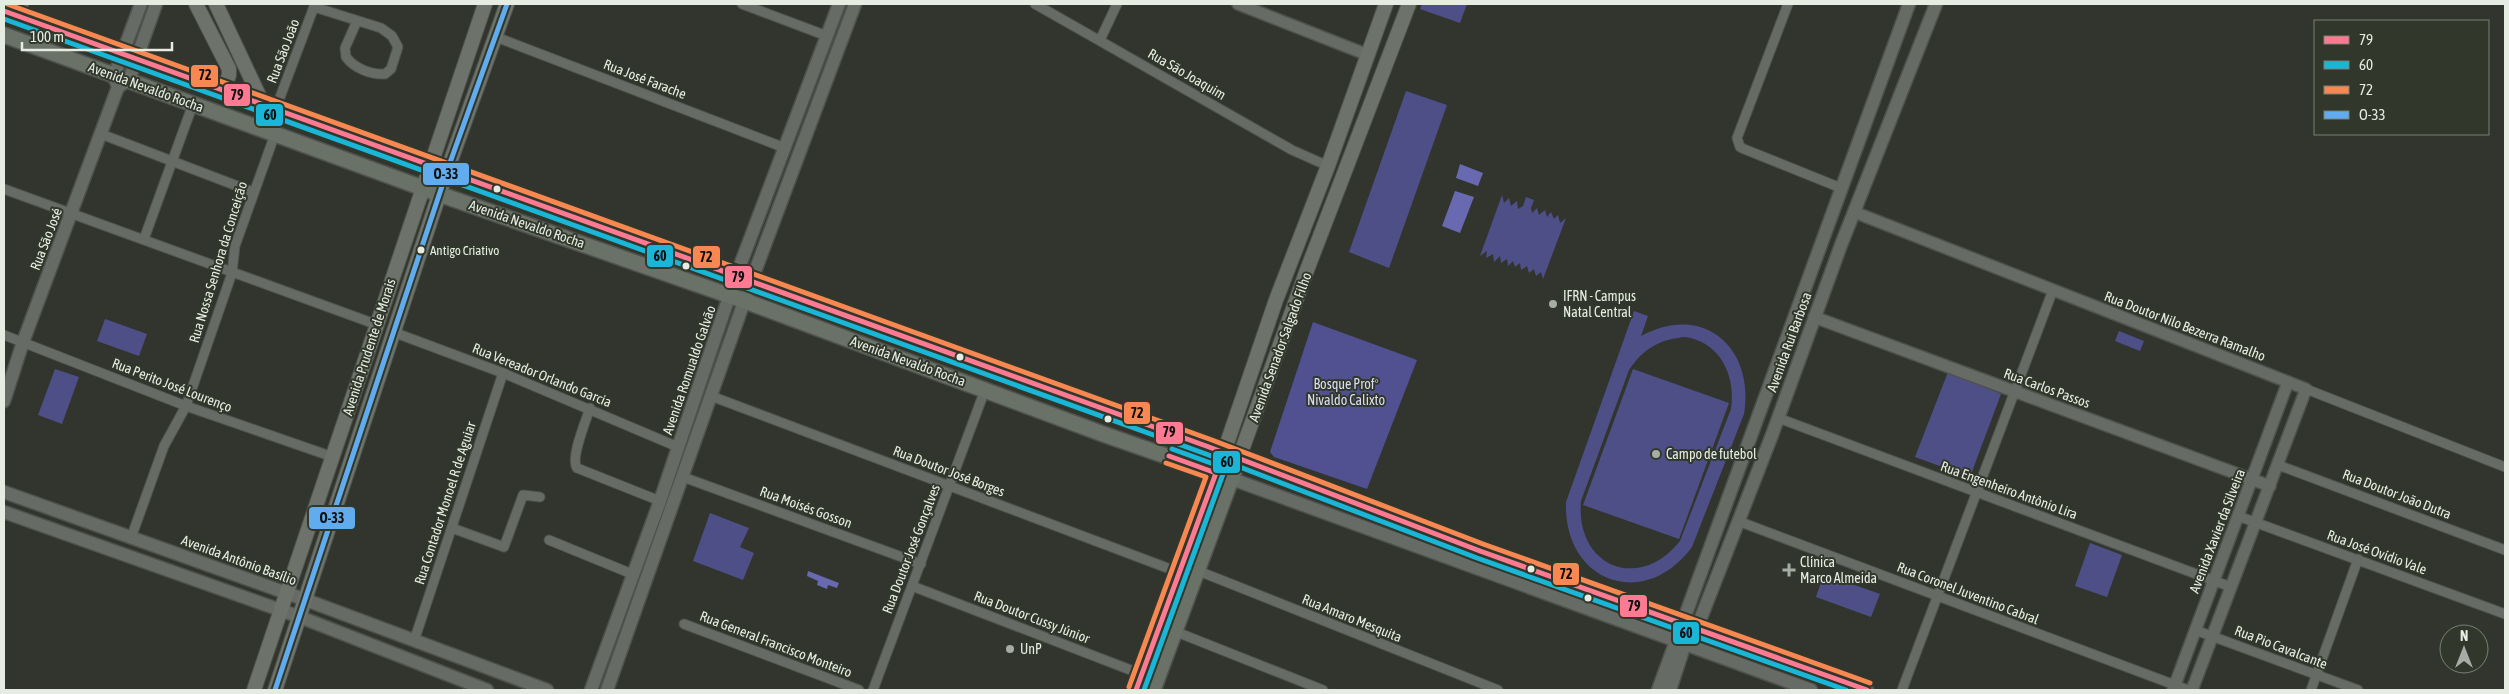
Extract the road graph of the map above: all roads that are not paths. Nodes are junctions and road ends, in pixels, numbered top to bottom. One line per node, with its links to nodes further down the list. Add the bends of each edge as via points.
1 (141, 4): 27 (main road, Rua São José)
2 (156, 4): 29 (main road, Rua São José)
3 (196, 4): 31 (main road, via 228,69)
4 (216, 4): 33 (main road)
5 (485, 4): 38 (main road, Avenida Prudente de Morais)
6 (507, 4): 25 (main road, Avenida Prudente de Morais)
7 (742, 4): 24 (street)
8 (839, 4): 24 (main road, Avenida Romualdo Galvão)
9 (855, 4): 55 (main road)
10 (1035, 4): 26 (street, Rua São Joaquim)
11 (1117, 4): 26 (street)
12 (1238, 4): 19 (street)
13 (1386, 4): 28 (main road, Avenida Senador Salgado Filho)
14 (1409, 4): 52 (main road, Avenida Senador Salgado Filho)
15 (1788, 4): 42 (street, via 1737,138 1744,150)
16 (1909, 4): 42 (main road, Avenida Rui Barbosa)
17 (1936, 4): 46 (main road, Avenida Rui Barbosa)
18 (315, 5): 22 (street); 33 (street, Rua São João)
19 (1254, 7): 28 (street)
20 (21, 10): 21 (highway, Avenida Nevaldo Rocha); 27 (highway, Avenida Nevaldo Rocha)
21 (4, 11)
22 (356, 20): 22 (street, via 388,32 397,44 391,69 385,74 373,74 346,57 345,48)
23 (4, 35): 30 (highway, Avenida Nevaldo Rocha)
24 (827, 36): 36 (main road, Avenida Romualdo Galvão)
25 (496, 37): 36 (street, Rua José Farache); 40 (main road, Avenida Prudente de Morais)
26 (1100, 40): 39 (street, Rua São Joaquim, via 1292,150)
27 (122, 52): 29 (highway, Avenida Nevaldo Rocha); 30 (main road, Rua São José)
28 (1368, 55): 39 (main road, Avenida Senador Salgado Filho)
29 (137, 58): 30 (main road, Rua São José); 31 (highway, Avenida Nevaldo Rocha)
30 (120, 81): 32 (highway, Avenida Nevaldo Rocha); 34 (main road, Rua São José)
31 (224, 90): 33 (highway, Avenida Nevaldo Rocha)
32 (193, 104): 35 (highway, Avenida Nevaldo Rocha); 37 (street)
33 (270, 106): 38 (highway, Avenida Nevaldo Rocha)
34 (101, 134): 37 (street); 47 (main road, Rua São José)
35 (275, 134): 41 (highway, Avenida Nevaldo Rocha); 44 (street, Rua Nossa Senhora da Conceição)
36 (785, 148): 54 (main road, Avenida Romualdo Galvão)
37 (173, 160): 44 (street); 49 (street)
38 (430, 165): 40 (highway, Avenida Nevaldo Rocha); 41 (main road, Avenida Prudente de Morais)
39 (1328, 166): 51 (main road, Avenida Senador Salgado Filho)
40 (447, 171): 45 (main road, Avenida Prudente de Morais); 54 (highway, Avenida Nevaldo Rocha)
41 (423, 188): 45 (highway, Avenida Nevaldo Rocha); 60 (main road, Avenida Prudente de Morais)
42 (1841, 188): 48 (main road, Avenida Rui Barbosa)
43 (4, 189): 47 (street)
44 (253, 192): 53 (street, Rua Nossa Senhora da Conceição, via 235,246)
45 (439, 194): 57 (highway, Avenida Nevaldo Rocha); 61 (main road, Avenida Prudente de Morais)
46 (1854, 212): 50 (main road, Avenida Rui Barbosa); 56 (street, Rua Doutor Nilo Bezerra Ramalho)
47 (72, 214): 49 (street); 63 (main road, Rua São José)
48 (1824, 235): 50 (main road); 74 (main road, Avenida Rui Barbosa)
49 (144, 239): 53 (street)
50 (1841, 245): 59 (main road, Avenida Rui Barbosa)
51 (1290, 264): 52 (main road, via 1293,273 1298,275); 78 (main road, Avenida Senador Salgado Filho)
52 (1308, 270): 81 (main road, Avenida Senador Salgado Filho)
53 (232, 273): 60 (street); 71 (street, Rua Nossa Senhora da Conceição)
54 (736, 276): 55 (highway, Avenida Nevaldo Rocha); 57 (main road, Avenida Romualdo Galvão)
55 (751, 282): 58 (main road); 78 (highway, Avenida Nevaldo Rocha)
56 (2053, 290): 65 (street, Rua Doutor Nilo Bezerra Ramalho); 68 (street)
57 (730, 296): 58 (highway, Avenida Nevaldo Rocha); 77 (main road, Avenida Romualdo Galvão)
58 (745, 300): 67 (highway, Avenida Nevaldo Rocha); 69 (main road)
59 (1814, 317): 68 (street, Rua Carlos Passos); 73 (main road, Avenida Rui Barbosa)
60 (375, 324): 80 (main road, Avenida Prudente de Morais)
61 (393, 332): 64 (street, Rua Vereador Orlando Garcia); 112 (main road, Avenida Prudente de Morais)
62 (4, 335): 63 (street, Rua Perito José Lourenço)
63 (23, 342): 70 (main road, Rua São José); 71 (street, Rua Perito José Lourenço)
64 (503, 373): 72 (street, Rua Vereador Orlando Garcia); 98 (street, Rua Contador Monoel R de Aguiar)
65 (2288, 382): 66 (street, Rua Doutor Nilo Bezerra Ramalho); 87 (street, Avenida Xavier da Silveira)
66 (2306, 389): 82 (street); 83 (street, Rua Doutor Nilo Bezerra Ramalho)
67 (985, 390): 84 (highway, Avenida Nevaldo Rocha); 88 (street, Rua Doutor José Gonçalves)
68 (2014, 392): 87 (street, Rua Carlos Passos); 91 (street)
69 (711, 396): 85 (main road); 88 (street, Rua Doutor José Borges)
70 (4, 401)
71 (186, 406): 80 (street, Rua Perito José Lourenço); 99 (street, Rua Nossa Senhora da Conceição, via 164,446)
72 (590, 408): 77 (street, Rua Vereador Orlando Garcia); 93 (street, via 575,456 577,468)
73 (1778, 418): 75 (main road, Avenida Rui Barbosa); 91 (street, Rua Engenheiro Antônio Lira)
74 (1755, 423): 75 (main road, via 1761,431); 76 (main road, Avenida Rui Barbosa)
75 (1772, 435): 79 (main road, Avenida Rui Barbosa)
76 (1746, 446): 79 (main road); 116 (main road, Avenida Rui Barbosa)
77 (678, 447): 93 (main road, Avenida Romualdo Galvão)
78 (1224, 452): 81 (highway, Avenida Nevaldo Rocha); 84 (highway, Avenida Senador Salgado Filho)
79 (1764, 456): 96 (main road, Avenida Rui Barbosa)
80 (333, 457): 110 (main road, Avenida Prudente de Morais)
81 (1239, 458): 86 (highway, Avenida Senador Salgado Filho); 116 (main road, Avenida Nevaldo Rocha, via 1480,551)
82 (2278, 464): 89 (street); 101 (street, Rua Doutor João Dutra)
83 (2505, 467)
84 (1216, 473): 86 (highway, Avenida Nevaldo Rocha); 105 (highway, Avenida Senador Salgado Filho)
85 (683, 477): 103 (street, Rua Moisés Gosson); 132 (main road)
86 (1232, 479): 104 (highway, Avenida Senador Salgado Filho); 123 (main road, Avenida Nevaldo Rocha)
87 (2252, 480): 89 (street, Rua Carlos Passos); 95 (street, Avenida Xavier da Silveira)
88 (950, 486): 103 (street, Rua Doutor José Gonçalves); 105 (street, Rua Doutor José Borges)
89 (2270, 486): 97 (street)
90 (4, 492): 99 (main road, Avenida Antônio Basílio)
91 (1976, 492): 107 (street, Rua Engenheiro Antônio Lira); 111 (street)
92 (540, 497): 98 (street, via 523,495 504,547)
93 (660, 501): 106 (main road, Avenida Romualdo Galvão)
94 (4, 512): 113 (main road)
95 (2238, 516): 97 (street, Rua José Ovídio Vale); 107 (street, Avenida Xavier da Silveira)
96 (1738, 521): 111 (street, Rua Coronel Juventino Cabral); 118 (main road, Avenida Rui Barbosa)
97 (2256, 522): 102 (street, Rua José Ovídio Vale); 109 (street)
98 (452, 528): 122 (street, Rua Contador Monoel R de Aguiar)
99 (131, 538): 110 (main road, Avenida Antônio Basílio)
100 (549, 540): 106 (street)
101 (2505, 550)
102 (2358, 559): 114 (street, Rua José Ovídio Vale); 125 (street)
103 (921, 564): 108 (street, Rua Doutor José Gonçalves)
104 (1196, 570): 120 (highway, Avenida Senador Salgado Filho); 138 (street, Rua Amaro Mesquita)
105 (1178, 572): 124 (highway, Avenida Senador Salgado Filho)
106 (632, 574): 131 (main road, Avenida Romualdo Galvão)
107 (2214, 580): 109 (street, Rua Engenheiro Antônio Lira); 119 (street, Avenida Xavier da Silveira)
108 (912, 586): 124 (street, Rua Doutor Cussy Júnior); 134 (street, Rua Doutor José Gonçalves)
109 (2232, 587): 121 (street)
110 (288, 594): 112 (main road, Avenida Antônio Basílio); 113 (main road, Avenida Prudente de Morais)
111 (1937, 596): 126 (street, Rua Coronel Juventino Cabral); 143 (street)
112 (306, 600): 115 (main road, Avenida Prudente de Morais); 122 (main road, Avenida Antônio Basílio)
113 (282, 611): 115 (main road); 127 (main road, Avenida Prudente de Morais)
114 (2505, 614)
115 (300, 617): 128 (main road, Avenida Prudente de Morais); 129 (main road)
116 (1681, 623): 118 (main road, Avenida Nevaldo Rocha); 123 (main road, Avenida Rui Barbosa)
117 (684, 624): 133 (street, Rua General Francisco Monteiro)
118 (1697, 628): 123 (main road, Avenida Rui Barbosa); 142 (main road, Avenida Nevaldo Rocha)
119 (2195, 630): 121 (street, Rua Pio Cavalcante); 126 (street, Avenida Xavier da Silveira)
120 (1174, 631): 136 (highway, Avenida Senador Salgado Filho); 137 (street)
121 (2213, 636): 125 (street, Rua Pio Cavalcante); 145 (street)
122 (414, 641): 130 (main road, Avenida Antônio Basílio)
123 (1680, 643): 139 (main road, Avenida Rui Barbosa); 140 (main road, Avenida Rui Barbosa); 141 (main road, Avenida Nevaldo Rocha)
124 (1141, 674): 135 (highway, Avenida Senador Salgado Filho)
125 (2316, 675): 146 (street); 147 (street, Rua Pio Cavalcante)
126 (2174, 688): 144 (street, Rua Coronel Juventino Cabral)
127 (254, 690)
128 (274, 690)
129 (487, 690)
130 (547, 690)
131 (591, 690)
132 (608, 690)
133 (859, 690)
134 (873, 690)
135 (1136, 690)
136 (1153, 690)
137 (1323, 690)
138 (1498, 690)
139 (1658, 690)
140 (1670, 690)
141 (1811, 690)
142 (1867, 690)
143 (1902, 690)
144 (2188, 690)
145 (2192, 690)
146 (2310, 690)
147 (2358, 690)

